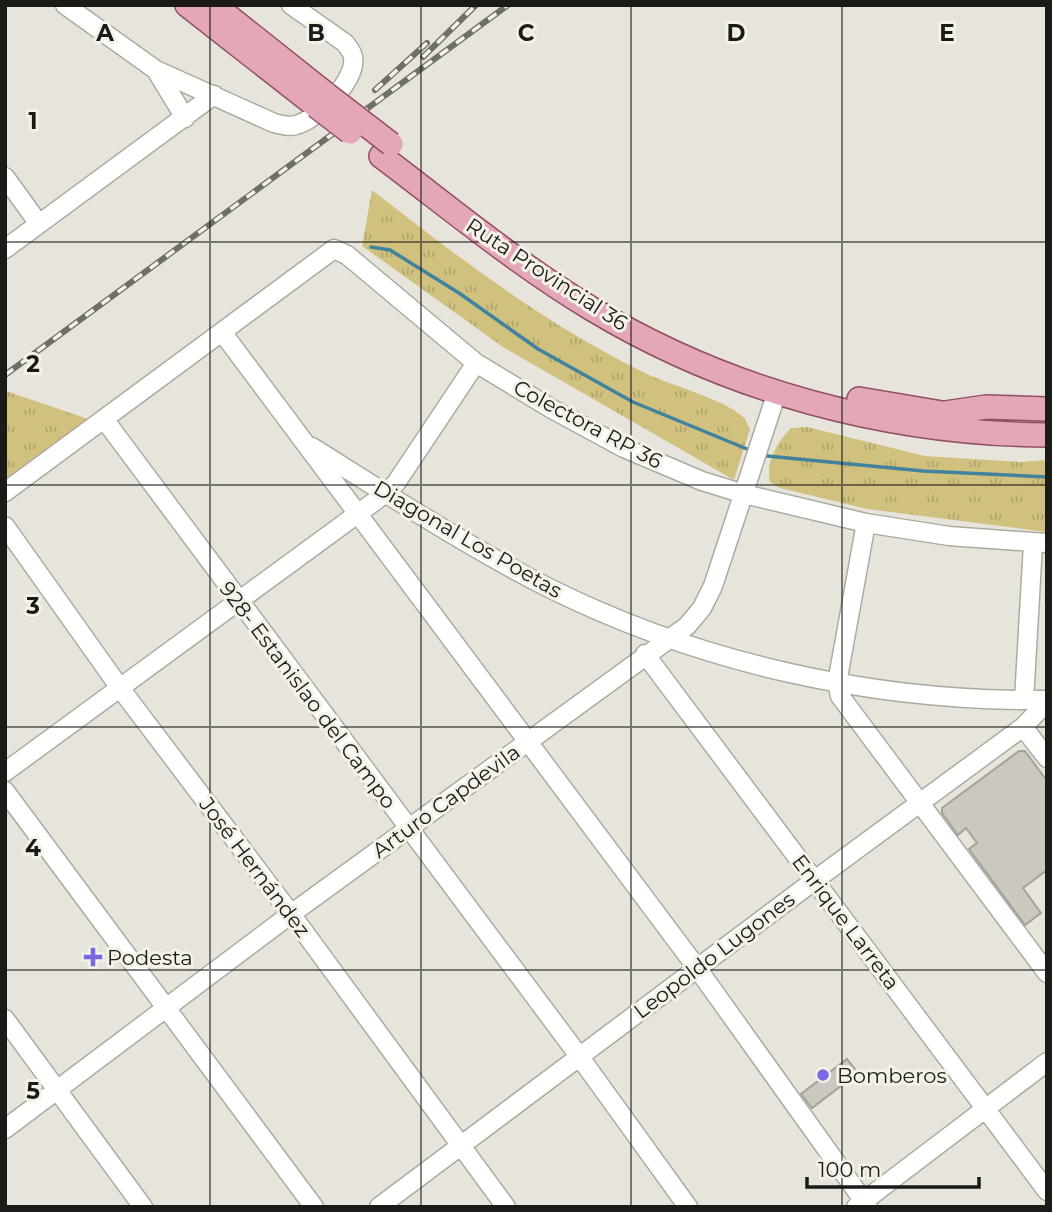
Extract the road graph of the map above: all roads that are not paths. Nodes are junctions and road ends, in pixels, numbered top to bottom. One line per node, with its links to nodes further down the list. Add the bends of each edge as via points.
1 (65, 5): 5 (street)
2 (187, 5): 7 (main road, Ruta Provincial 36)
3 (214, 5): 7 (main road, Ruta Provincial 36)
4 (291, 5): 6 (street, via 351,51 349,76 333,98 314,116 292,126 274,124)
5 (156, 70): 6 (street); 8 (street)
6 (214, 95): 8 (street)
7 (321, 100): 9 (main road, Ruta Provincial 36, bridge)
8 (185, 118): 11 (street)
9 (386, 150): 15 (main road, Ruta Provincial 36, via 511,255 591,309 654,342); 17 (main road, Ruta Provincial 36, via 528,251 671,334 781,378 868,401)
10 (5, 177): 11 (street)
11 (39, 224): 12 (street)
12 (5, 249)
13 (222, 332): 14 (street, Colectora RP 36, via 334,249); 18 (street); 20 (street)
14 (476, 363): 22 (street); 23 (street, Colectora RP 36, via 624,448)
15 (777, 392): 19 (main road, Ruta Provincial 36, via 893,422 983,432); 23 (street, Arturo Capdevila)
16 (1047, 409): 17 (main road, via 986,407)
17 (945, 413): 19 (main road, Ruta Provincial 36, via 996,418)
18 (104, 419): 21 (street); 28 (street, 928- Estanislao del Campo)
19 (1046, 431)
20 (305, 442): 22 (street, Diagonal Los Poetas); 24 (street)
21 (5, 492)
22 (386, 493): 24 (street); 29 (street, Diagonal Los Poetas, via 510,568)
23 (744, 494): 25 (street, Colectora RP 36); 29 (street, Arturo Capdevila, via 708,597 695,618)
24 (357, 515): 28 (street); 36 (street)
25 (866, 523): 27 (street, Colectora RP 36); 31 (street)
26 (5, 526): 32 (street, José Hernández)
27 (1040, 543): 33 (street)
28 (239, 602): 32 (street); 41 (street, 928- Estanislao del Campo)
29 (668, 639): 30 (street, Arturo Capdevila); 31 (street, Diagonal Los Poetas, via 753,665)
30 (645, 654): 36 (street, Arturo Capdevila); 42 (street, Enrique Larreta)
31 (836, 683): 33 (street, Diagonal Los Poetas); 40 (street, via 845,706)
32 (120, 688): 38 (street); 43 (street, José Hernández)
33 (1024, 700): 34 (street, Diagonal Los Poetas)
34 (1047, 701): 35 (street, Leopoldo Lugones)
35 (1023, 727): 37 (street); 40 (street, Leopoldo Lugones)
36 (527, 742): 41 (street, Arturo Capdevila); 44 (street)
37 (1047, 758)
38 (5, 772)
39 (5, 790): 46 (street)
40 (919, 804): 42 (street, Leopoldo Lugones); 45 (street)
41 (408, 828): 43 (street, Arturo Capdevila); 48 (street, 928- Estanislao del Campo)
42 (815, 880): 44 (street, Leopoldo Lugones); 51 (street, Enrique Larreta)
43 (291, 914): 46 (street, Arturo Capdevila); 53 (street, José Hernández)
44 (697, 968): 48 (street, Leopoldo Lugones); 55 (street)
45 (1047, 974)
46 (168, 1008): 50 (street, Arturo Capdevila); 57 (street)
47 (5, 1019): 50 (street)
48 (579, 1056): 53 (street, Leopoldo Lugones); 60 (street, 928- Estanislao del Campo)
49 (1047, 1062): 51 (street)
50 (59, 1091): 52 (street, Arturo Capdevila); 56 (street)
51 (985, 1110): 54 (street, Enrique Larreta); 55 (street)
52 (5, 1129)
53 (460, 1146): 58 (street, Leopoldo Lugones); 59 (street, José Hernández)
54 (1047, 1191)
55 (863, 1205)
56 (143, 1207)
57 (314, 1207)
58 (379, 1207)
59 (506, 1207)
60 (688, 1207)

